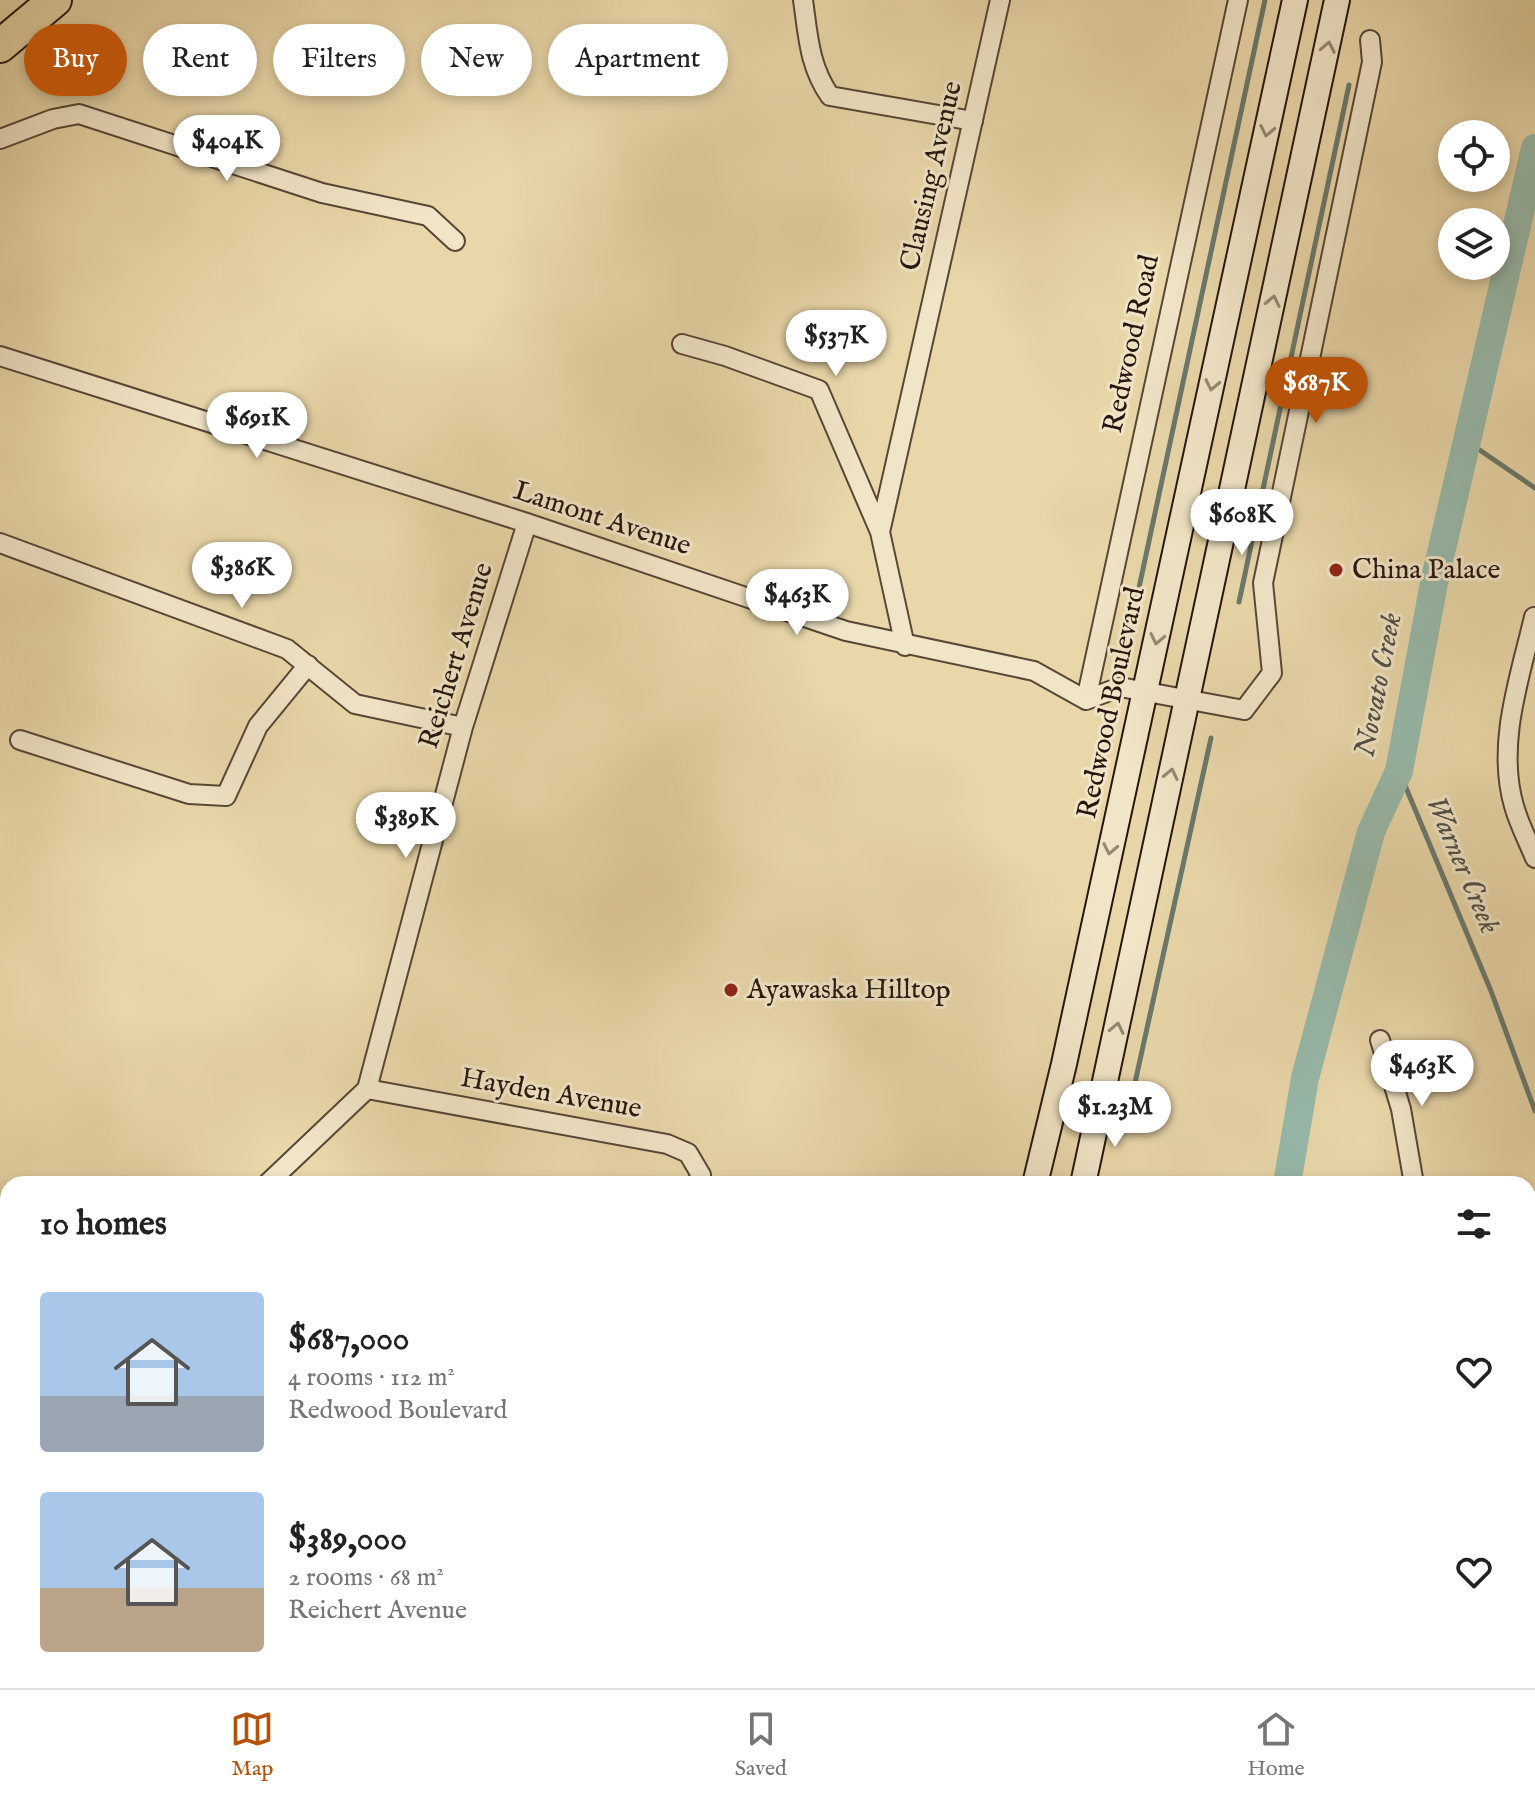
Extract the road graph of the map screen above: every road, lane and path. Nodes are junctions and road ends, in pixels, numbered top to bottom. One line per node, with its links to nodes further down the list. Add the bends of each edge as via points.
1 (803, 0): 9 (street, via 810,57 830,96)
2 (1000, 0): 9 (street, Clausing Avenue)
3 (1238, 0): 22 (street, Redwood Road)
4 (1295, 0): 20 (main road, Redwood Boulevard, one-way to 20)
5 (1337, 0): 21 (main road, one-way to 5)
6 (51, 3): 8 (highway)
7 (1370, 40): 21 (street, via 1372,62 1263,583 1272,673 1244,710)
8 (0, 46)
9 (973, 121): 15 (street, Clausing Avenue)
10 (0, 139): 11 (street, via 79,114 322,193 428,216)
11 (455, 241)
12 (682, 344): 15 (street, via 819,390)
13 (0, 356): 14 (street, Lamont Avenue)
14 (527, 523): 18 (street, Lamont Avenue); 23 (street, Reichert Avenue)
15 (880, 532): 18 (street, Clausing Avenue)
16 (0, 543): 19 (street, via 287,649)
17 (1534, 617): 25 (street, via 1511,717 1507,767 1514,806)
18 (905, 646): 22 (street, Lamont Avenue, via 1034,671)
19 (308, 665): 23 (street, via 355,704); 24 (street, via 258,726 226,796 189,794)
20 (1145, 691): 21 (street); 22 (street, via 1120,687); 30 (main road, Redwood Boulevard, one-way to 30)
21 (1187, 697): 31 (main road, one-way to 21)
22 (1086, 700)
23 (463, 727): 27 (street, Reichert Avenue)
24 (20, 740)
25 (1535, 858)
26 (1380, 1040): 32 (street, via 1401,1109)
27 (367, 1089): 28 (street); 29 (street, Hayden Avenue, via 667,1144 688,1153)
28 (275, 1176)
29 (700, 1176)
30 (1037, 1176)
31 (1085, 1176)
32 (1413, 1176)

